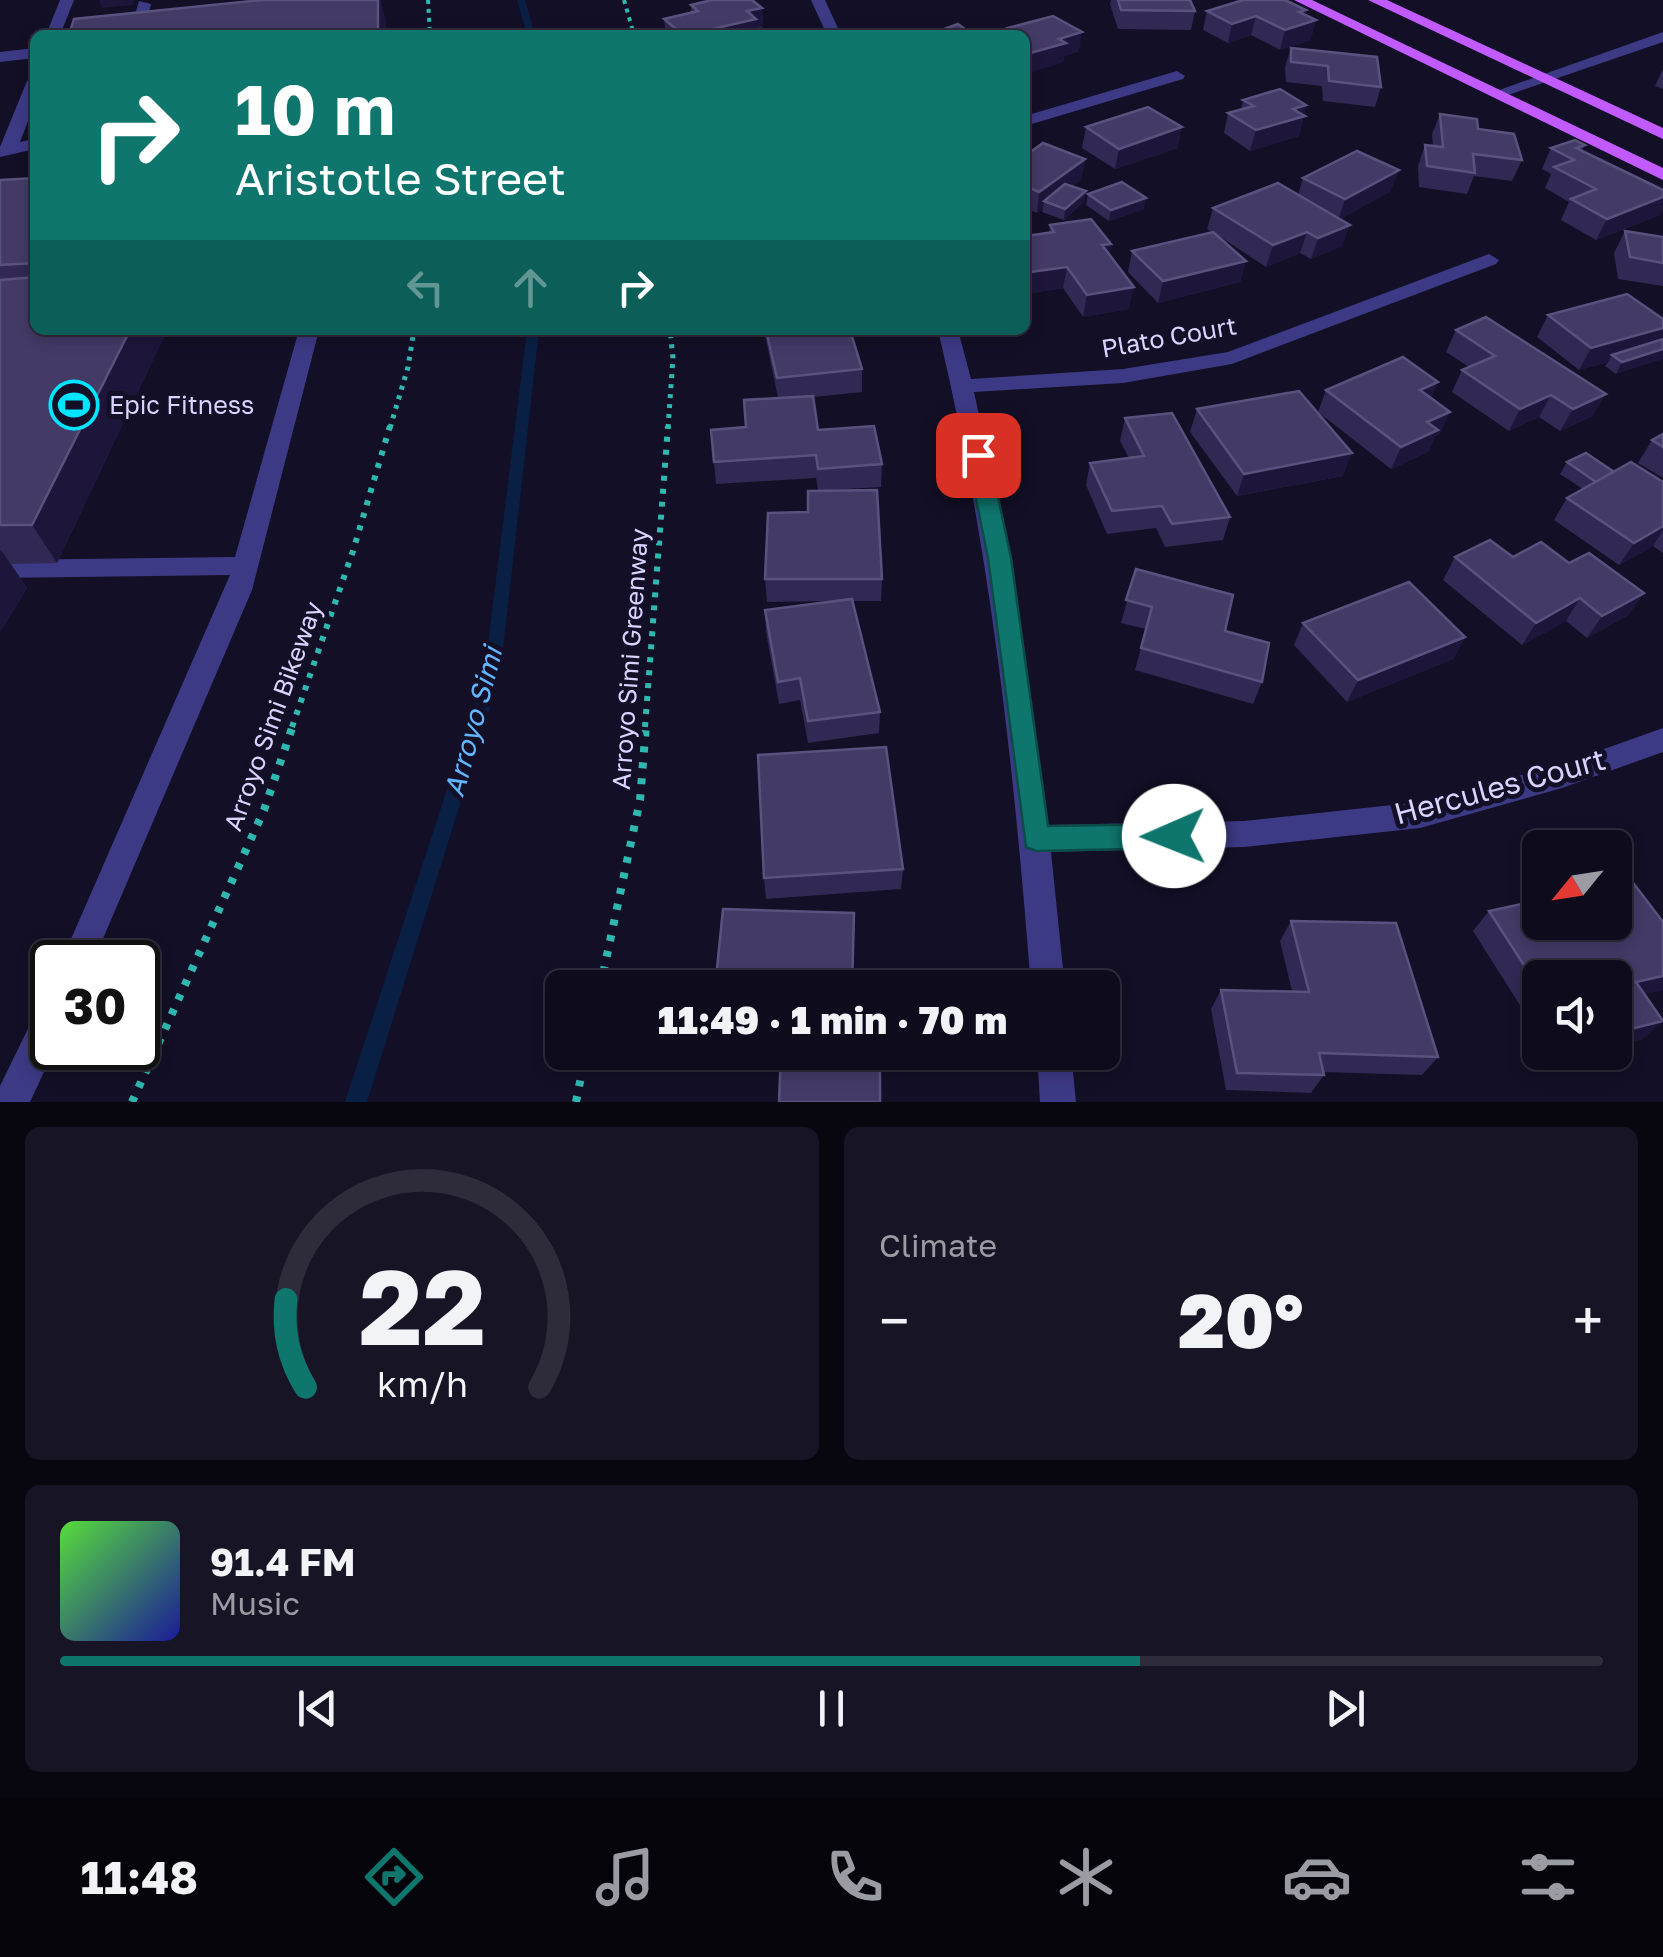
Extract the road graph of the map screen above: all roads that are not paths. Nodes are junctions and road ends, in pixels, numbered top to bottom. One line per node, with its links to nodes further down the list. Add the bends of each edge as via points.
1 (67, 0): 6 (street)
2 (818, 0): 8 (street)
3 (1300, 0): 15 (main road)
4 (1375, 0): 13 (main road)
5 (144, 4): 7 (street)
6 (55, 30)
7 (135, 30)
8 (832, 30)
9 (1663, 37): 13 (street)
10 (30, 54): 11 (street)
11 (0, 57)
12 (1177, 76): 16 (street)
13 (1544, 78): 15 (street); 17 (main road)
14 (30, 91): 19 (street)
15 (1496, 94): 20 (main road)
16 (1030, 120)
17 (1663, 134)
18 (30, 145): 19 (street)
19 (4, 151)
20 (1663, 176)
21 (1489, 260): 24 (street, Plato Court, via 1232,358 1124,376)
22 (308, 335): 25 (street)
23 (949, 335): 24 (street)
24 (963, 386): 28 (street, via 1000,558)
25 (246, 566): 26 (street); 29 (street)
26 (0, 568)
27 (1663, 740): 28 (street, Hercules Court, via 1420,815 1244,834)
28 (1036, 839): 30 (street)
29 (87, 940)
30 (1047, 970)
31 (30, 1053): 33 (street)
32 (1055, 1070): 34 (street)
33 (12, 1084)
34 (1058, 1102)

